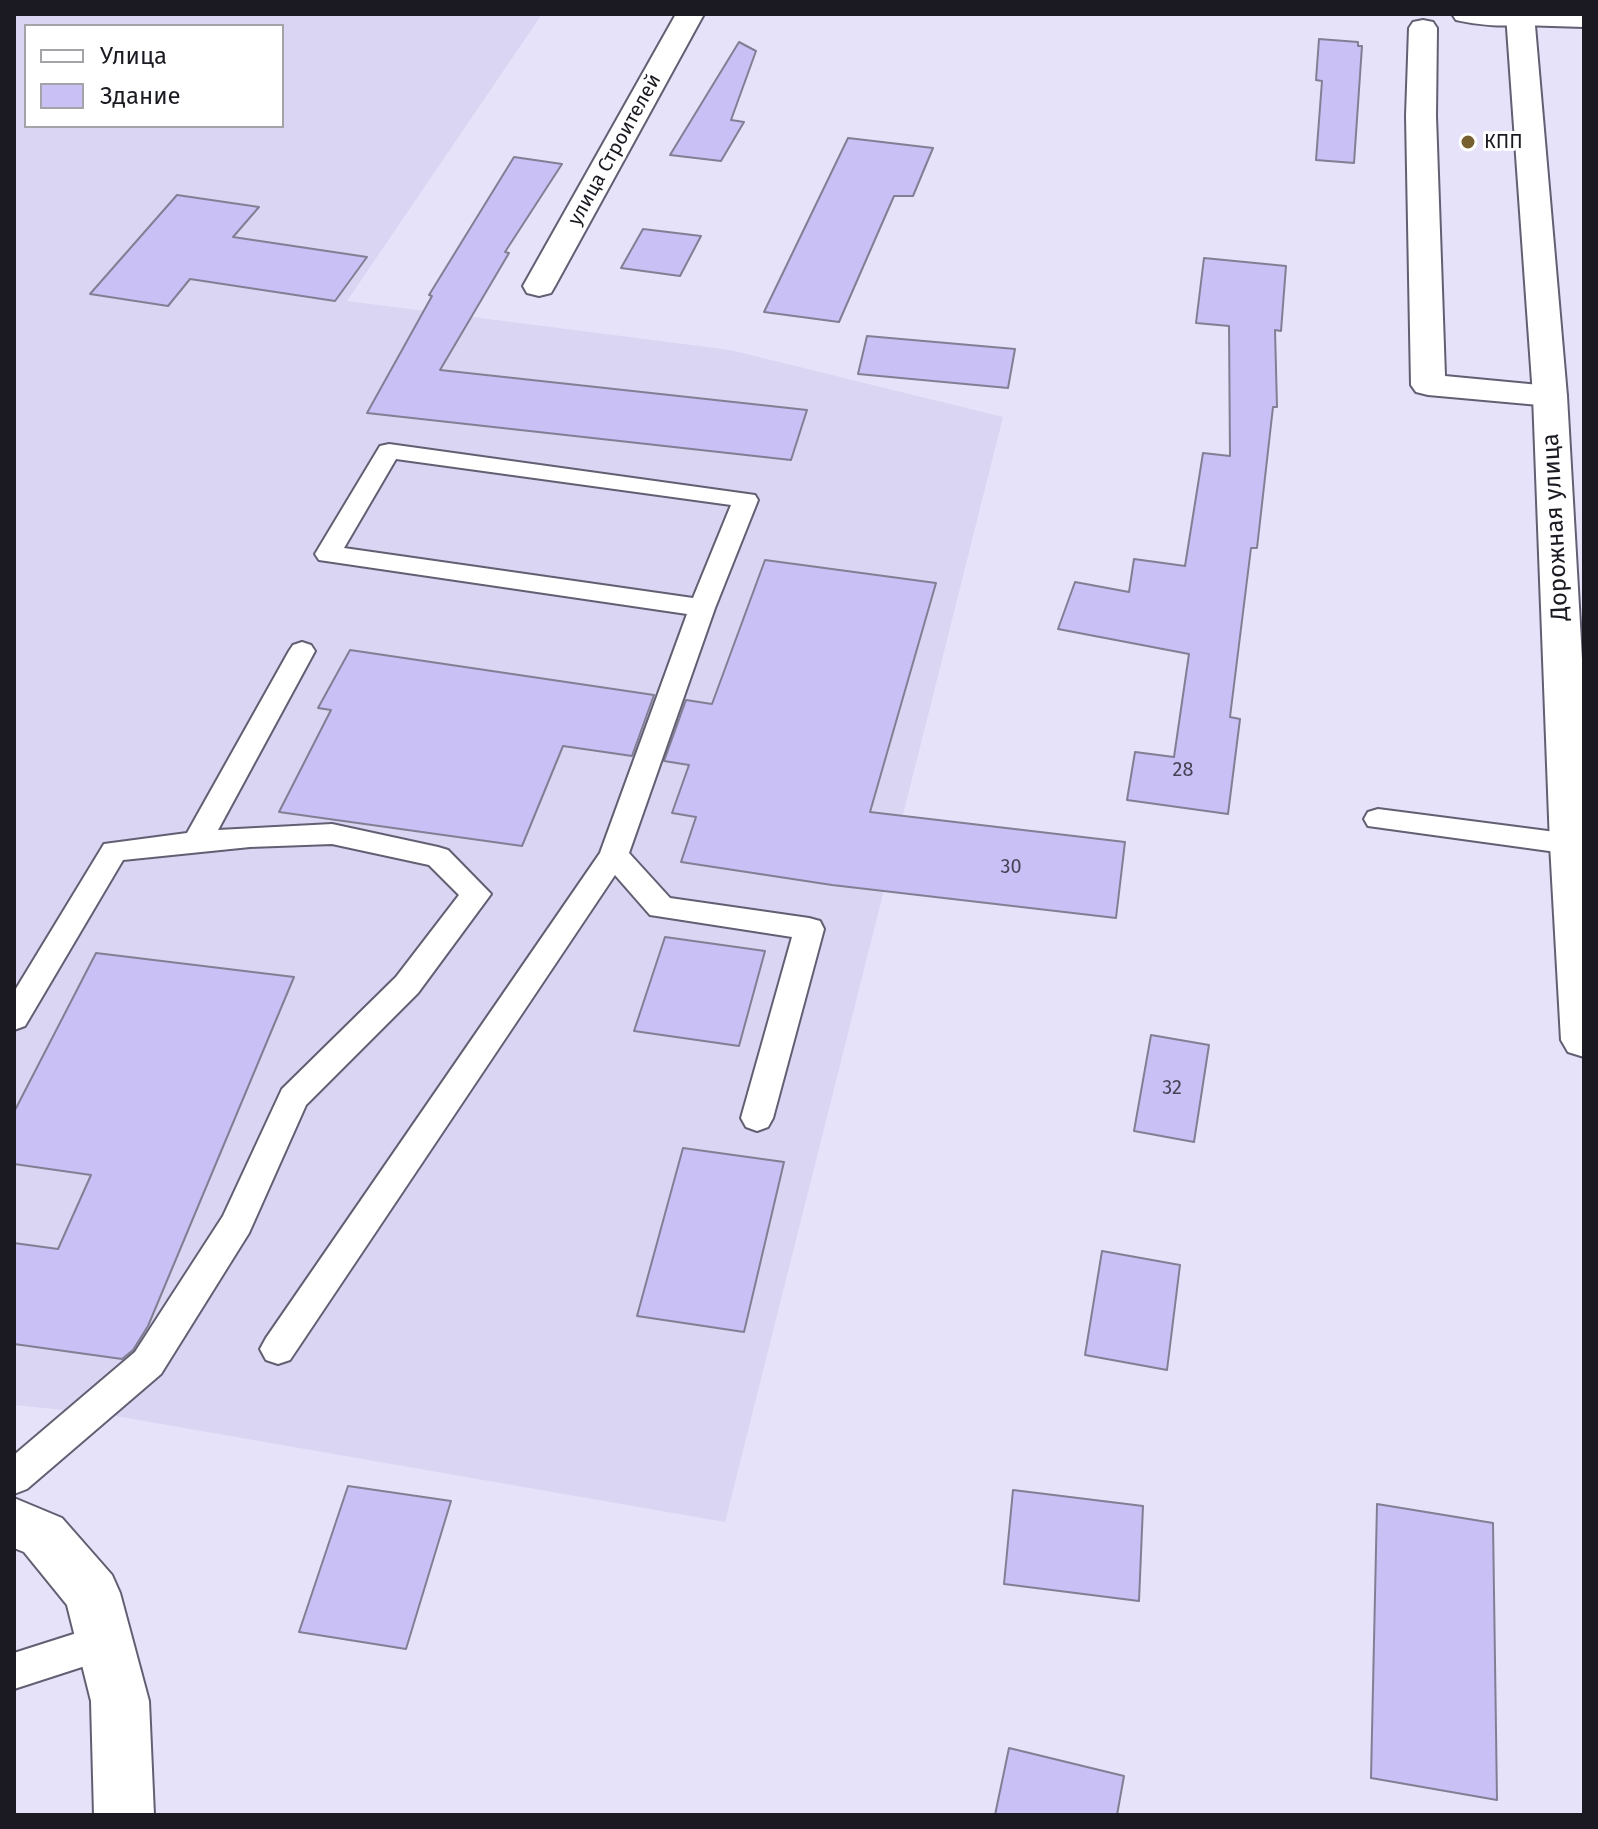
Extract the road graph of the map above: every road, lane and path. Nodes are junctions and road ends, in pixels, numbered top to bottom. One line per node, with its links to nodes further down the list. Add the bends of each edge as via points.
1 (690, 14): 6 (street, улица Строителей)
2 (1466, 14): 3 (street)
3 (1520, 15): 4 (street); 7 (street, Дорожная улица)
4 (1584, 19)
5 (1423, 28): 7 (street, via 1428,385)
6 (539, 286)
7 (1550, 396): 12 (street, Дорожная улица)
8 (702, 608): 8 (lane, via 746,500 389,451 328,554); 13 (lane)
9 (302, 651): 11 (lane)
10 (1378, 819): 12 (lane)
11 (196, 843): 14 (lane, via 114,851); 18 (lane, via 332,834 438,857 476,894 407,985 293,1098 237,1223 148,1363)
12 (1571, 844): 15 (street, Дорожная улица)
13 (614, 855): 16 (lane, via 661,907 809,929); 17 (lane)
14 (14, 1018)
15 (1584, 1040)
16 (757, 1118)
17 (278, 1349)
18 (14, 1478)
19 (14, 1523): 20 (street, via 43,1535 92,1593)
20 (105, 1642): 21 (lane); 22 (street, via 120,1701)
21 (14, 1671)
22 (124, 1815)

